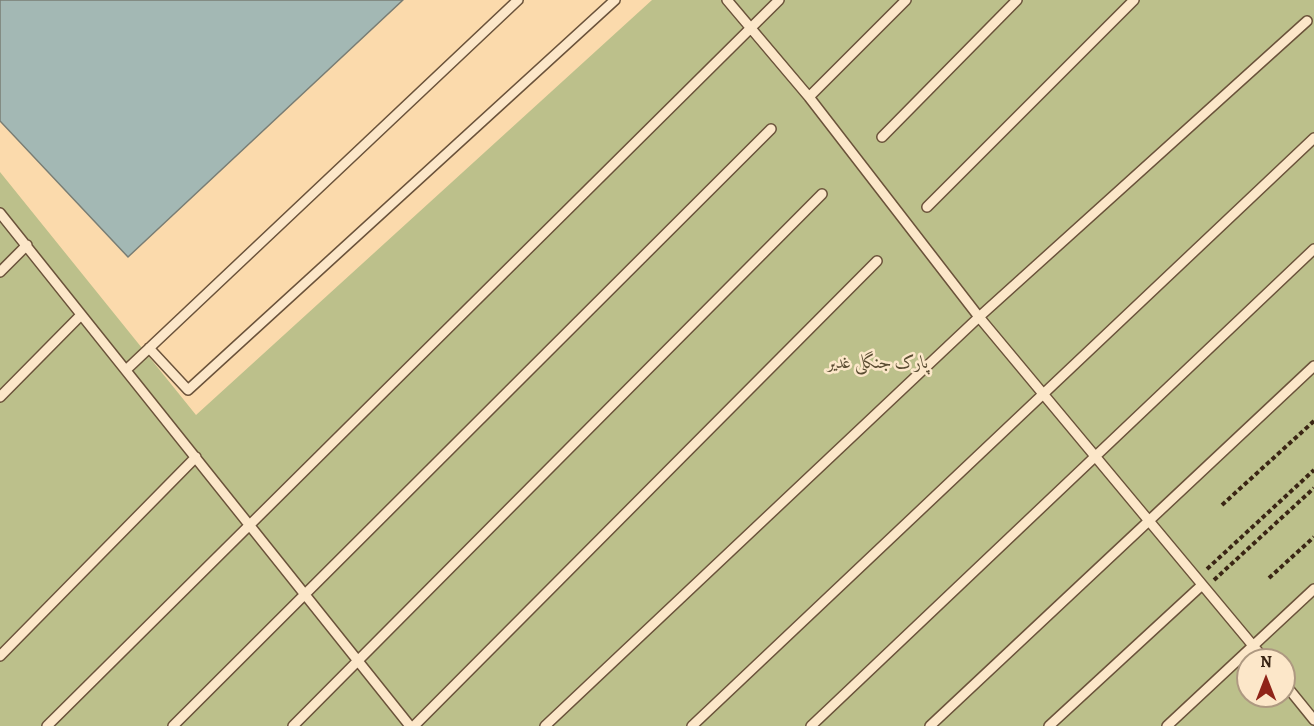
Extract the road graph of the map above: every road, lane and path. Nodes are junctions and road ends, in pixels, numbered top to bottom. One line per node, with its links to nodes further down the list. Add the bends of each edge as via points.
1 (518, 0): 23 (lane)
2 (615, 0): 23 (lane, via 188,390)
3 (727, 0): 9 (lane)
4 (779, 0): 9 (lane)
5 (906, 0): 10 (lane)
6 (1017, 0): 12 (lane)
7 (1134, 0): 15 (lane)
8 (1306, 21): 22 (lane)
9 (751, 28): 10 (lane); 35 (lane)
10 (809, 97): 22 (lane)
11 (771, 129): 40 (lane)
12 (882, 137)
13 (1314, 138): 26 (lane)
14 (822, 194): 43 (lane)
15 (927, 207)
16 (0, 213): 17 (lane)
17 (27, 245): 20 (lane); 21 (lane)
18 (1314, 249): 30 (lane)
19 (877, 261): 49 (lane)
20 (0, 272)
21 (81, 315): 25 (lane); 27 (lane)
22 (979, 317): 26 (lane); 50 (lane)
23 (149, 348): 25 (lane)
24 (1314, 366): 34 (lane)
25 (126, 370): 29 (lane)
26 (1043, 394): 30 (lane); 51 (lane)
27 (0, 397)
28 (1314, 421): 33 (path)
29 (196, 457): 35 (lane); 42 (lane)
30 (1095, 457): 34 (lane); 52 (lane)
31 (1314, 470): 38 (path)
32 (1314, 488): 38 (path)
33 (1222, 505)
34 (1149, 521): 38 (lane); 53 (lane)
35 (251, 526): 40 (lane); 46 (lane)
36 (1314, 537): 37 (path)
37 (1269, 578)
38 (1201, 584): 41 (lane); 54 (lane)
39 (1314, 589): 41 (lane)
40 (304, 593): 43 (lane); 47 (lane)
41 (1253, 646): 55 (lane)
42 (0, 656)
43 (358, 661): 48 (lane); 49 (lane)
44 (1296, 698): 45 (lane)
45 (1314, 720)
46 (47, 726)
47 (173, 726)
48 (293, 726)
49 (412, 726)
50 (545, 726)
51 (692, 726)
52 (811, 726)
53 (930, 726)
54 (1049, 726)
55 (1167, 726)

